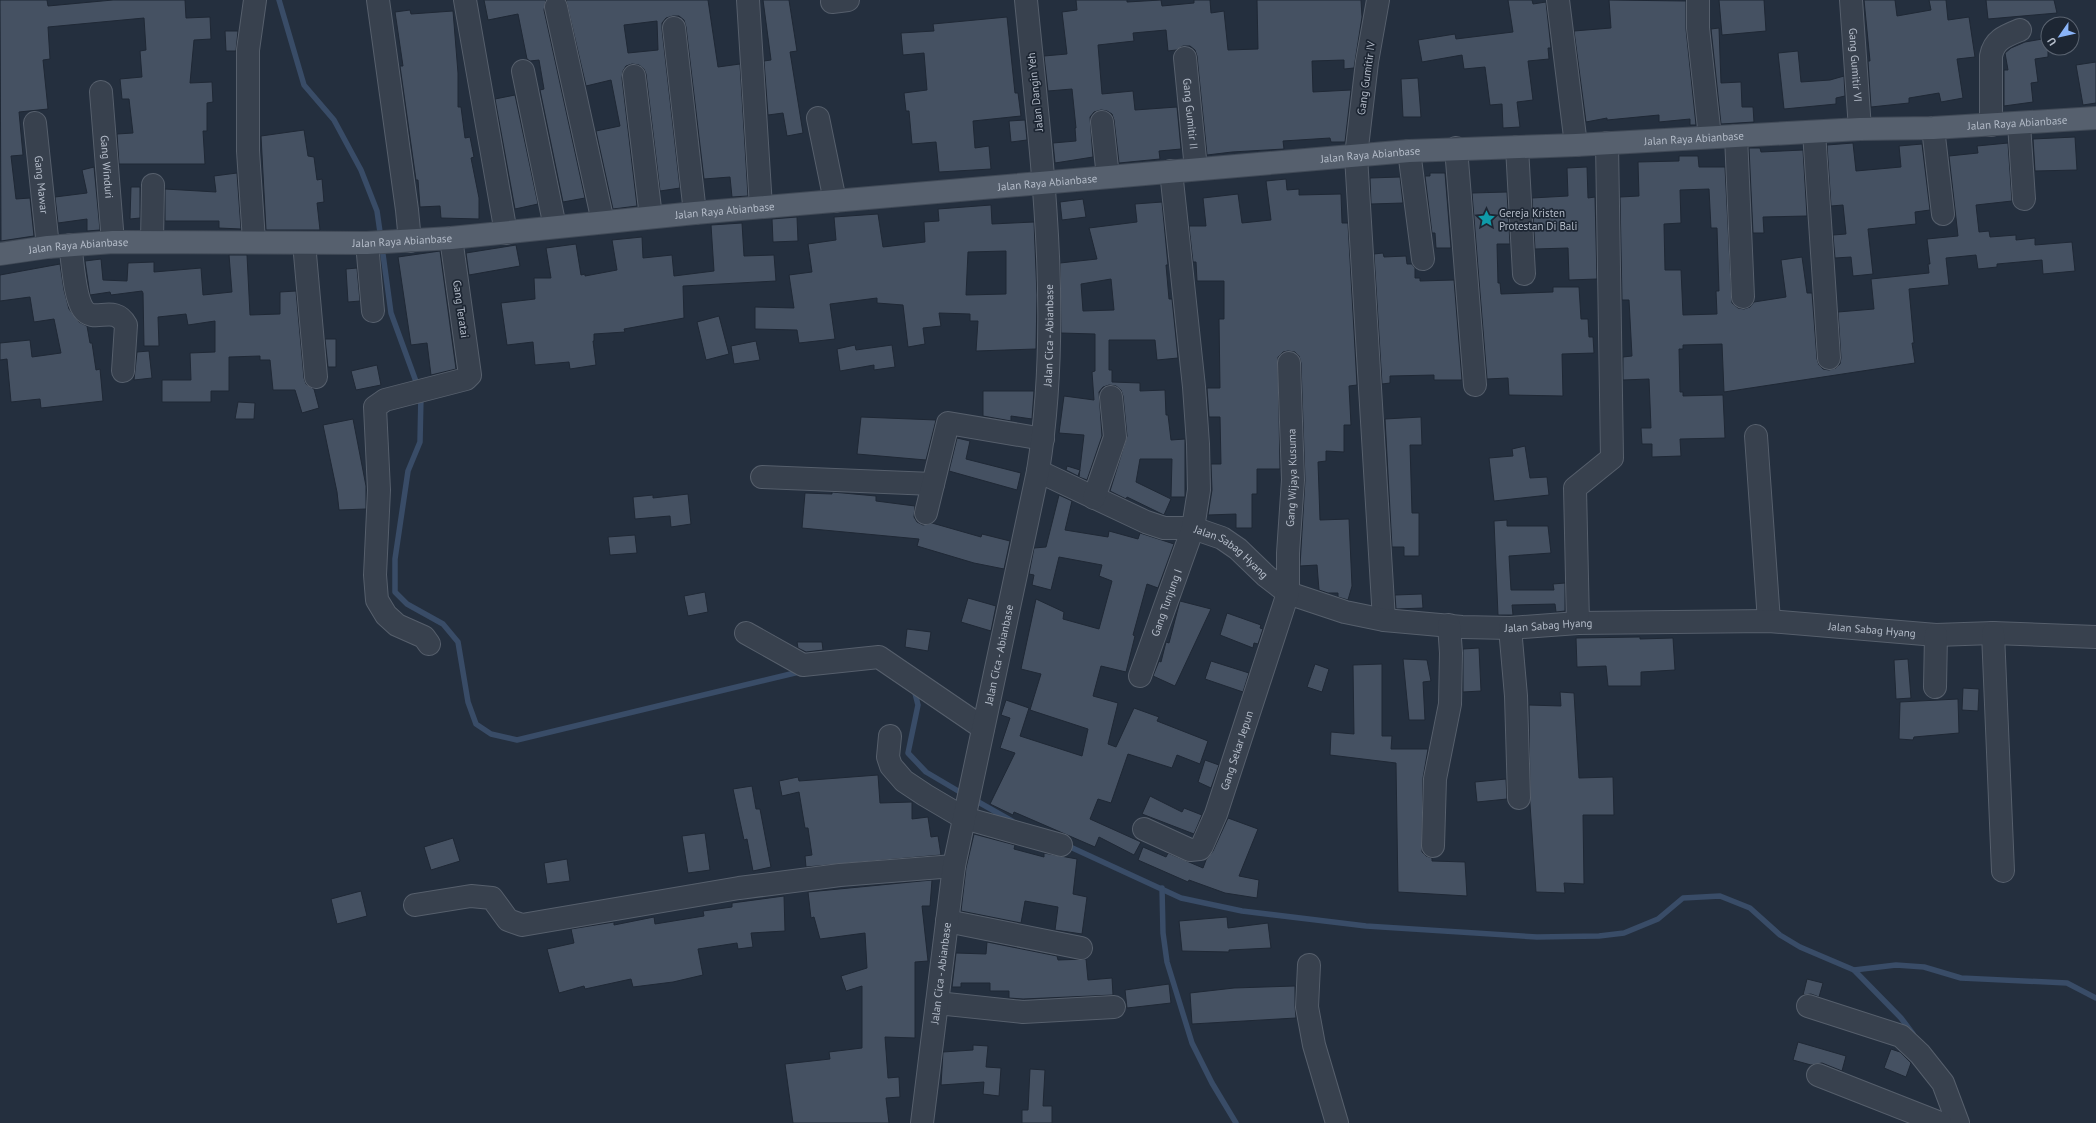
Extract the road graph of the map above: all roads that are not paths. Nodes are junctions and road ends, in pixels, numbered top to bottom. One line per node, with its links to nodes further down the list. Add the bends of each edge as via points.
1 (255, 0): 50 (street, via 248,50 248,151)
2 (378, 0): 51 (street, via 407,210)
3 (466, 0): 47 (street)
4 (748, 0): 41 (street)
5 (1026, 0): 37 (street, Jalan Dangin Yeh)
6 (1378, 0): 33 (street, Gang Gumitir IV, via 1367,62)
7 (1558, 0): 29 (street)
8 (1698, 0): 27 (street, via 1698,28)
9 (1851, 0): 24 (street, Gang Gumitir VI)
10 (556, 7): 45 (street)
11 (674, 28): 42 (street)
12 (2020, 30): 22 (street, via 1997,41 1992,48)
13 (1185, 58): 34 (street, Gang Gumitir II)
14 (523, 71): 46 (street)
15 (634, 76): 44 (street)
16 (101, 92): 52 (street, Gang Winduri)
17 (818, 118): 40 (street)
18 (2096, 118): 21 (main road, Jalan Raya Abianbase)
19 (1102, 122): 36 (street)
20 (35, 123): 56 (street, Gang Mawar)
21 (2019, 124): 22 (main road, Jalan Raya Abianbase); 39 (street)
22 (1991, 125): 23 (main road, Jalan Raya Abianbase)
23 (1933, 128): 24 (main road, Jalan Raya Abianbase); 43 (street)
24 (1860, 129): 25 (main road, Jalan Raya Abianbase)
25 (1814, 132): 26 (main road, Jalan Raya Abianbase); 62 (street)
26 (1736, 136): 27 (main road, Jalan Raya Abianbase); 60 (street)
27 (1710, 137): 28 (main road, Jalan Raya Abianbase)
28 (1607, 143): 29 (main road, Jalan Raya Abianbase); 79 (street, via 1612,458 1575,488)
29 (1576, 145): 30 (main road, Jalan Raya Abianbase)
30 (1517, 147): 31 (main road, Jalan Raya Abianbase); 59 (street)
31 (1456, 148): 32 (main road, Jalan Raya Abianbase); 66 (street)
32 (1409, 151): 33 (main road, Jalan Raya Abianbase); 58 (street)
33 (1356, 156): 34 (main road, Jalan Raya Abianbase); 77 (street, Gang Gumitir IV)
34 (1196, 169): 35 (main road, Jalan Raya Abianbase)
35 (1172, 171): 36 (main road, Jalan Raya Abianbase); 75 (street, Gang Tunjung I, via 1198,444 1198,490)
36 (1108, 177): 37 (main road, Jalan Raya Abianbase)
37 (1044, 184): 40 (main road, Jalan Raya Abianbase); 69 (street, Jalan Cica - Abianbase, via 1050,339)
38 (153, 185): 49 (street)
39 (2024, 199)
40 (835, 201): 41 (main road, Jalan Raya Abianbase)
41 (762, 207): 42 (main road, Jalan Raya Abianbase)
42 (695, 213): 44 (main road, Jalan Raya Abianbase)
43 (1943, 214)
44 (651, 217): 45 (main road, Jalan Raya Abianbase)
45 (603, 222): 46 (main road, Jalan Raya Abianbase)
46 (555, 227): 47 (main road, Jalan Raya Abianbase)
47 (506, 233): 48 (main road, Jalan Raya Abianbase)
48 (451, 238): 51 (main road, Jalan Raya Abianbase); 86 (street, Gang Teratai, via 470,372 466,379 385,400 375,407 379,490 375,575 377,600 386,616 397,625 424,637)
49 (152, 241): 50 (main road, Jalan Raya Abianbase); 52 (main road, Jalan Raya Abianbase)
50 (254, 241): 53 (main road, Jalan Raya Abianbase)
51 (404, 241): 54 (main road, Jalan Raya Abianbase)
52 (113, 242): 55 (main road, Jalan Raya Abianbase)
53 (304, 243): 54 (main road, Jalan Raya Abianbase); 65 (street)
54 (369, 243): 61 (street)
55 (70, 245): 56 (main road, Jalan Raya Abianbase); 64 (street, via 83,310 92,315 115,314 126,325)
56 (48, 247): 57 (main road, Jalan Raya Abianbase)
57 (0, 254)
58 (1423, 259)
59 (1524, 274)
60 (1743, 298)
61 (373, 311)
62 (1829, 358)
63 (1289, 363): 76 (street, Gang Wijaya Kusuma, via 1293,480)
64 (123, 371)
65 (316, 377)
66 (1475, 385)
67 (1111, 397): 73 (street, via 1115,437)
68 (1756, 436): 78 (street)
69 (1043, 439): 70 (street, Jalan Cica - Abianbase); 72 (street, via 948,423)
70 (1038, 471): 73 (street, Jalan Sabag Hyang); 89 (street, Jalan Cica - Abianbase)
71 (762, 477): 72 (street)
72 (933, 484): 74 (street)
73 (1094, 498): 75 (street, Jalan Sabag Hyang, via 1164,528)
74 (926, 513)
75 (1193, 528): 76 (street, Jalan Sabag Hyang, via 1222,538); 87 (street, Gang Tunjung I)
76 (1288, 593): 77 (street, Jalan Sabag Hyang, via 1345,612); 93 (street, Gang Sekar Jepun, via 1216,814 1202,846 1200,849 1190,850)
77 (1384, 620): 80 (street, Jalan Sabag Hyang)
78 (1769, 622): 79 (street, Jalan Sabag Hyang); 84 (street, Jalan Sabag Hyang)
79 (1578, 623): 81 (street, Jalan Sabag Hyang)
80 (1449, 625): 81 (street, Jalan Sabag Hyang); 95 (street, via 1450,704 1435,779)
81 (1510, 628): 91 (street, via 1516,696)
82 (746, 633): 89 (street, via 803,665 879,657)
83 (1993, 633): 84 (street, Jalan Sabag Hyang); 85 (street, Jalan Sabag Hyang); 97 (street)
84 (1936, 635): 88 (street)
85 (2096, 637)
86 (428, 644)
87 (1140, 676)
88 (1935, 687)
89 (983, 728): 92 (street, Jalan Cica - Abianbase)
90 (890, 736): 92 (street, via 888,757 896,773 925,795)
91 (1519, 798)
92 (965, 814): 94 (street); 96 (street, Jalan Cica - Abianbase)
93 (1144, 829)
94 (1061, 845)
95 (1433, 846)
96 (954, 866): 98 (street, via 840,875 739,888 533,924 513,923 508,920 492,898 471,896); 99 (street, Jalan Cica - Abianbase)
97 (2002, 871)
98 (415, 905)
99 (948, 921): 100 (street); 102 (street, Jalan Cica - Abianbase)
100 (1081, 948)
101 (1308, 965): 107 (street, via 1307,1007 1314,1045)
102 (937, 1003): 104 (street, via 1023,1012); 106 (street, Jalan Cica - Abianbase)
103 (1808, 1006): 109 (street, via 1901,1036 1924,1058 1943,1083)
104 (1114, 1007)
105 (1818, 1075): 108 (street)
106 (922, 1123)
107 (1337, 1123)
108 (1940, 1123)
109 (1958, 1123)

